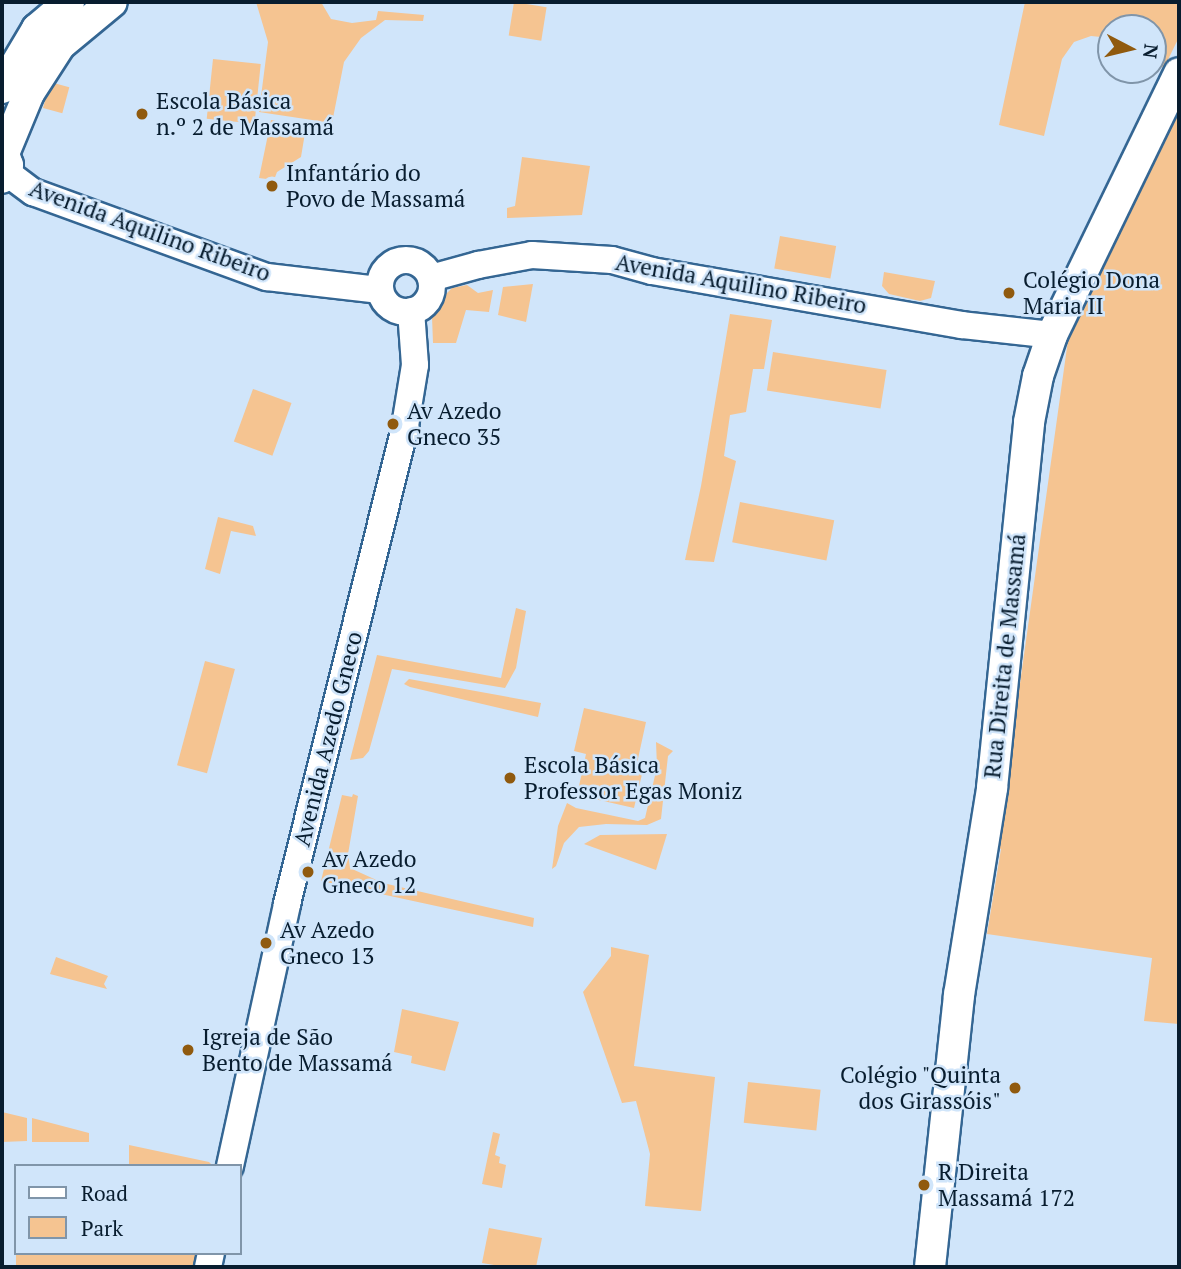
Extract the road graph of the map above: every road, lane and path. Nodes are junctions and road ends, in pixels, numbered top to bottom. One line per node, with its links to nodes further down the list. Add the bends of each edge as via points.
1 (69, 2): 4 (main road, via 37,29)
2 (112, 2): 5 (main road, via 60,45 29,93)
3 (1179, 73): 9 (main road, Rua Direita de Massamá)
4 (2, 88)
5 (4, 162): 7 (street, Avenida Aquilino Ribeiro, via 33,192 267,277)
6 (431, 278): 7 (street, via 421,264 404,260 383,273); 8 (street, via 426,302); 9 (street, Avenida Aquilino Ribeiro, via 531,255 612,260 652,271 962,325)
7 (380, 290): 8 (street, via 388,305)
8 (411, 311): 10 (street, Avenida Azedo Gneco, via 415,365 405,426 287,904)
9 (1052, 335): 11 (main road, Rua Direita de Massamá, via 1029,422 992,788 959,995)
10 (230, 1164)
11 (930, 1267)

